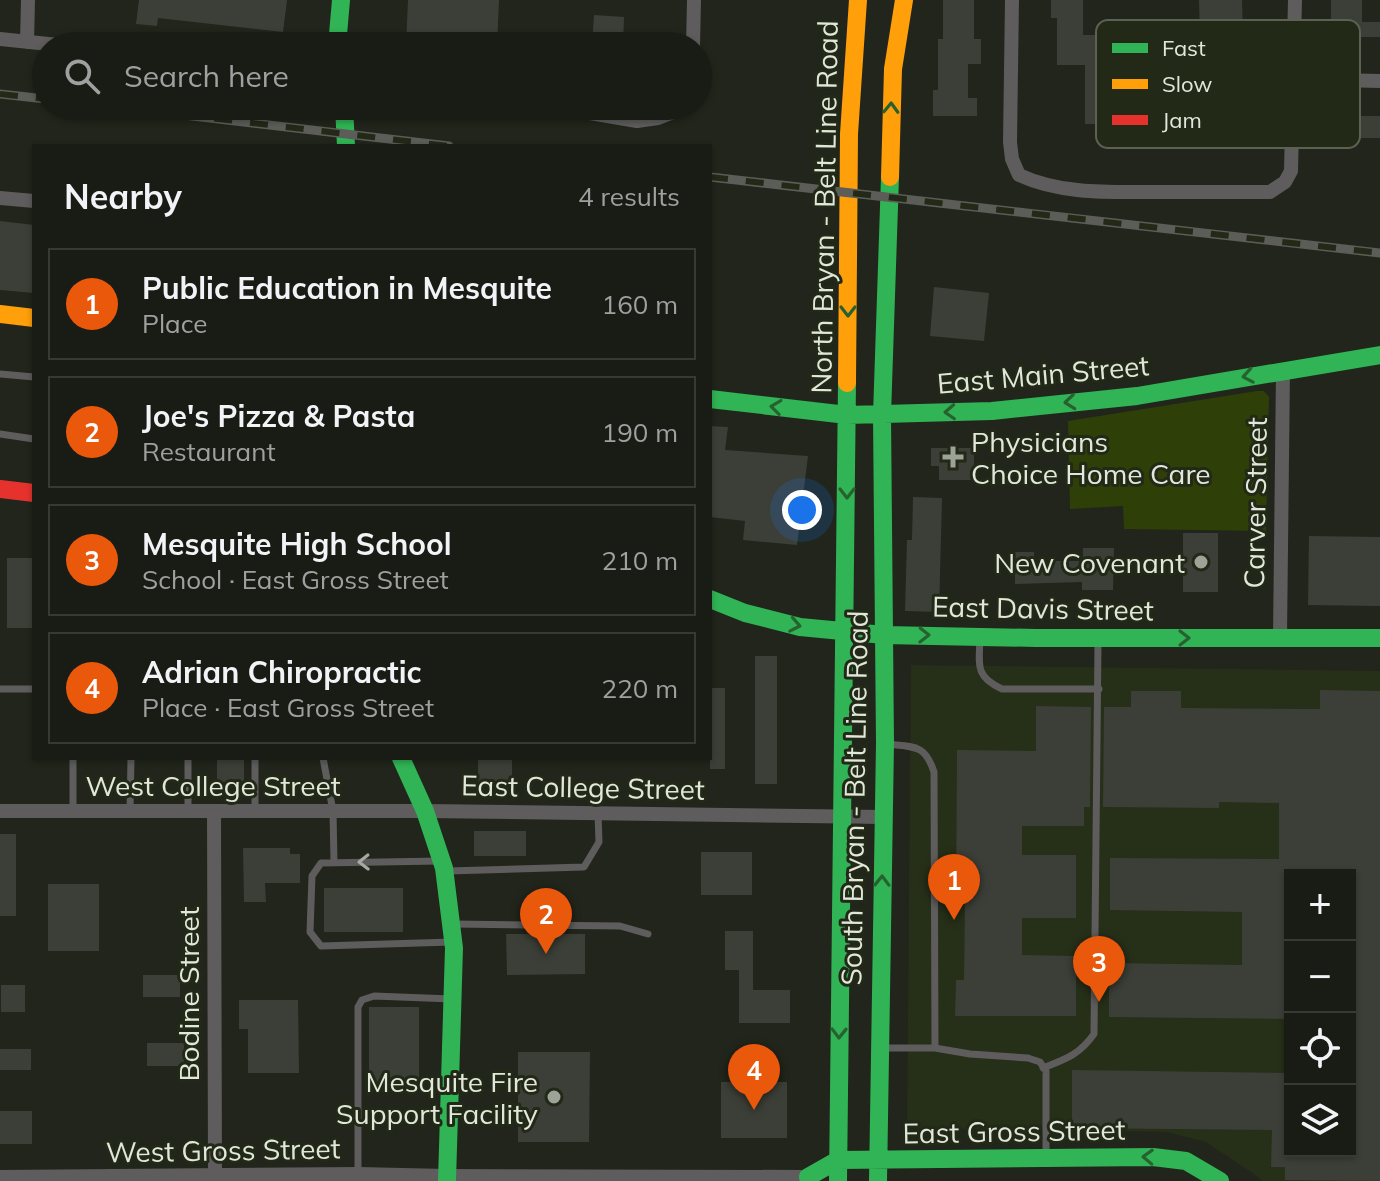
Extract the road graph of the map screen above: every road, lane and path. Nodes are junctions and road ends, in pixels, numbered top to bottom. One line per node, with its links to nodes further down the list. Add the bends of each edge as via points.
1 (28, 0): 12 (street)
2 (341, 0): 9 (main road)
3 (694, 0): 10 (street)
4 (858, 0): 30 (main road, North Bryan - Belt Line Road, one-way to 30, via 849,134)
5 (904, 0): 31 (main road, one-way to 5, via 893,69)
6 (1012, 0): 20 (street, via 1010,142 1019,175 1066,189 1270,192 1291,171)
7 (1295, 0): 8 (street)
8 (1295, 20)
9 (338, 32)
10 (693, 32)
11 (0, 39): 12 (street)
12 (27, 42): 13 (street)
13 (32, 42)
14 (1360, 81): 15 (street)
15 (1380, 81)
16 (332, 120): 18 (main road)
17 (345, 120): 19 (main road)
18 (334, 144)
19 (346, 144)
20 (1292, 148)
21 (0, 198): 22 (street)
22 (32, 201)
23 (0, 314): 24 (main road)
24 (32, 318)
25 (1380, 355): 26 (main road, East Main Street)
26 (1283, 370): 31 (main road, East Main Street, one-way to 31, via 1137,396 992,411); 40 (street, Carver Street)
27 (0, 374): 28 (lane)
28 (32, 377)
29 (712, 399): 30 (main road, East Main Street, one-way to 29)
30 (847, 415): 31 (main road, East Main Street); 37 (main road, South Bryan - Belt Line Road, one-way to 37)
31 (882, 415): 38 (main road, South Bryan - Belt Line Road)
32 (0, 434): 33 (lane)
33 (32, 439)
34 (0, 489): 35 (main road)
35 (32, 493)
36 (712, 600): 37 (main road, East Davis Street, one-way to 37, via 800,627)
37 (846, 631): 38 (main road, East Davis Street); 62 (main road, South Bryan - Belt Line Road)
38 (884, 635): 39 (main road, East Davis Street, one-way to 39); 46 (main road, South Bryan - Belt Line Road)
39 (980, 637): 41 (main road, East Davis Street); 45 (lane, via 982,676 989,684 1002,689)
40 (1280, 637): 41 (main road, East Davis Street, one-way to 40); 42 (main road, East Davis Street)
41 (1098, 638): 45 (lane)
42 (1380, 638)
43 (0, 689): 44 (lane)
44 (32, 689)
45 (1099, 689): 71 (lane, via 1094,1034 1073,1056)
46 (885, 743): 63 (main road, South Bryan - Belt Line Road); 70 (lane, via 919,748 934,772)
47 (73, 760): 54 (lane)
48 (131, 760): 55 (lane)
49 (188, 760): 56 (lane)
50 (255, 760): 58 (lane)
51 (323, 760): 59 (lane)
52 (402, 760): 60 (main road)
53 (0, 811): 54 (street, West College Street)
54 (73, 811): 55 (street, West College Street)
55 (130, 811): 56 (street, West College Street)
56 (188, 811): 57 (street, West College Street)
57 (214, 811): 58 (street, West College Street); 75 (street, Bodine Street)
58 (255, 811): 59 (street, West College Street)
59 (333, 811): 60 (street, West College Street); 64 (lane)
60 (425, 811): 61 (street, East College Street); 65 (main road)
61 (598, 814): 62 (street, East College Street); 65 (lane, via 599,842 584,867)
62 (841, 817): 63 (street, East College Street); 73 (main road, South Bryan - Belt Line Road, one-way to 73)
63 (884, 817): 69 (main road, South Bryan - Belt Line Road, one-way to 63)
64 (334, 862): 65 (lane, one-way to 64); 66 (lane, via 321,863 312,876 310,932 321,946)
65 (443, 866): 66 (main road)
66 (452, 933): 67 (lane, via 620,926); 68 (main road)
67 (648, 934)
68 (453, 999): 77 (lane, via 374,996 358,1007); 79 (main road)
69 (879, 1048): 70 (lane); 74 (main road, South Bryan - Belt Line Road)
70 (935, 1048): 71 (lane, via 1028,1058)
71 (1043, 1068): 72 (lane)
72 (1046, 1158): 74 (main road, East Gross Street); 84 (main road, East Gross Street, one-way to 72, via 1186,1161 1164,1158)
73 (838, 1160): 74 (main road, East Gross Street); 81 (main road); 82 (main road, South Bryan - Belt Line Road)
74 (878, 1161): 83 (main road, South Bryan - Belt Line Road)
75 (215, 1176): 77 (street, West Gross Street); 78 (street, West Gross Street)
76 (0, 1177): 78 (street, West Gross Street)
77 (358, 1178): 79 (street, West Gross Street)
78 (65, 1179)
79 (447, 1179): 80 (street)
80 (664, 1179): 81 (street)
81 (812, 1179)
82 (838, 1181)
83 (878, 1181)
84 (1220, 1181)

